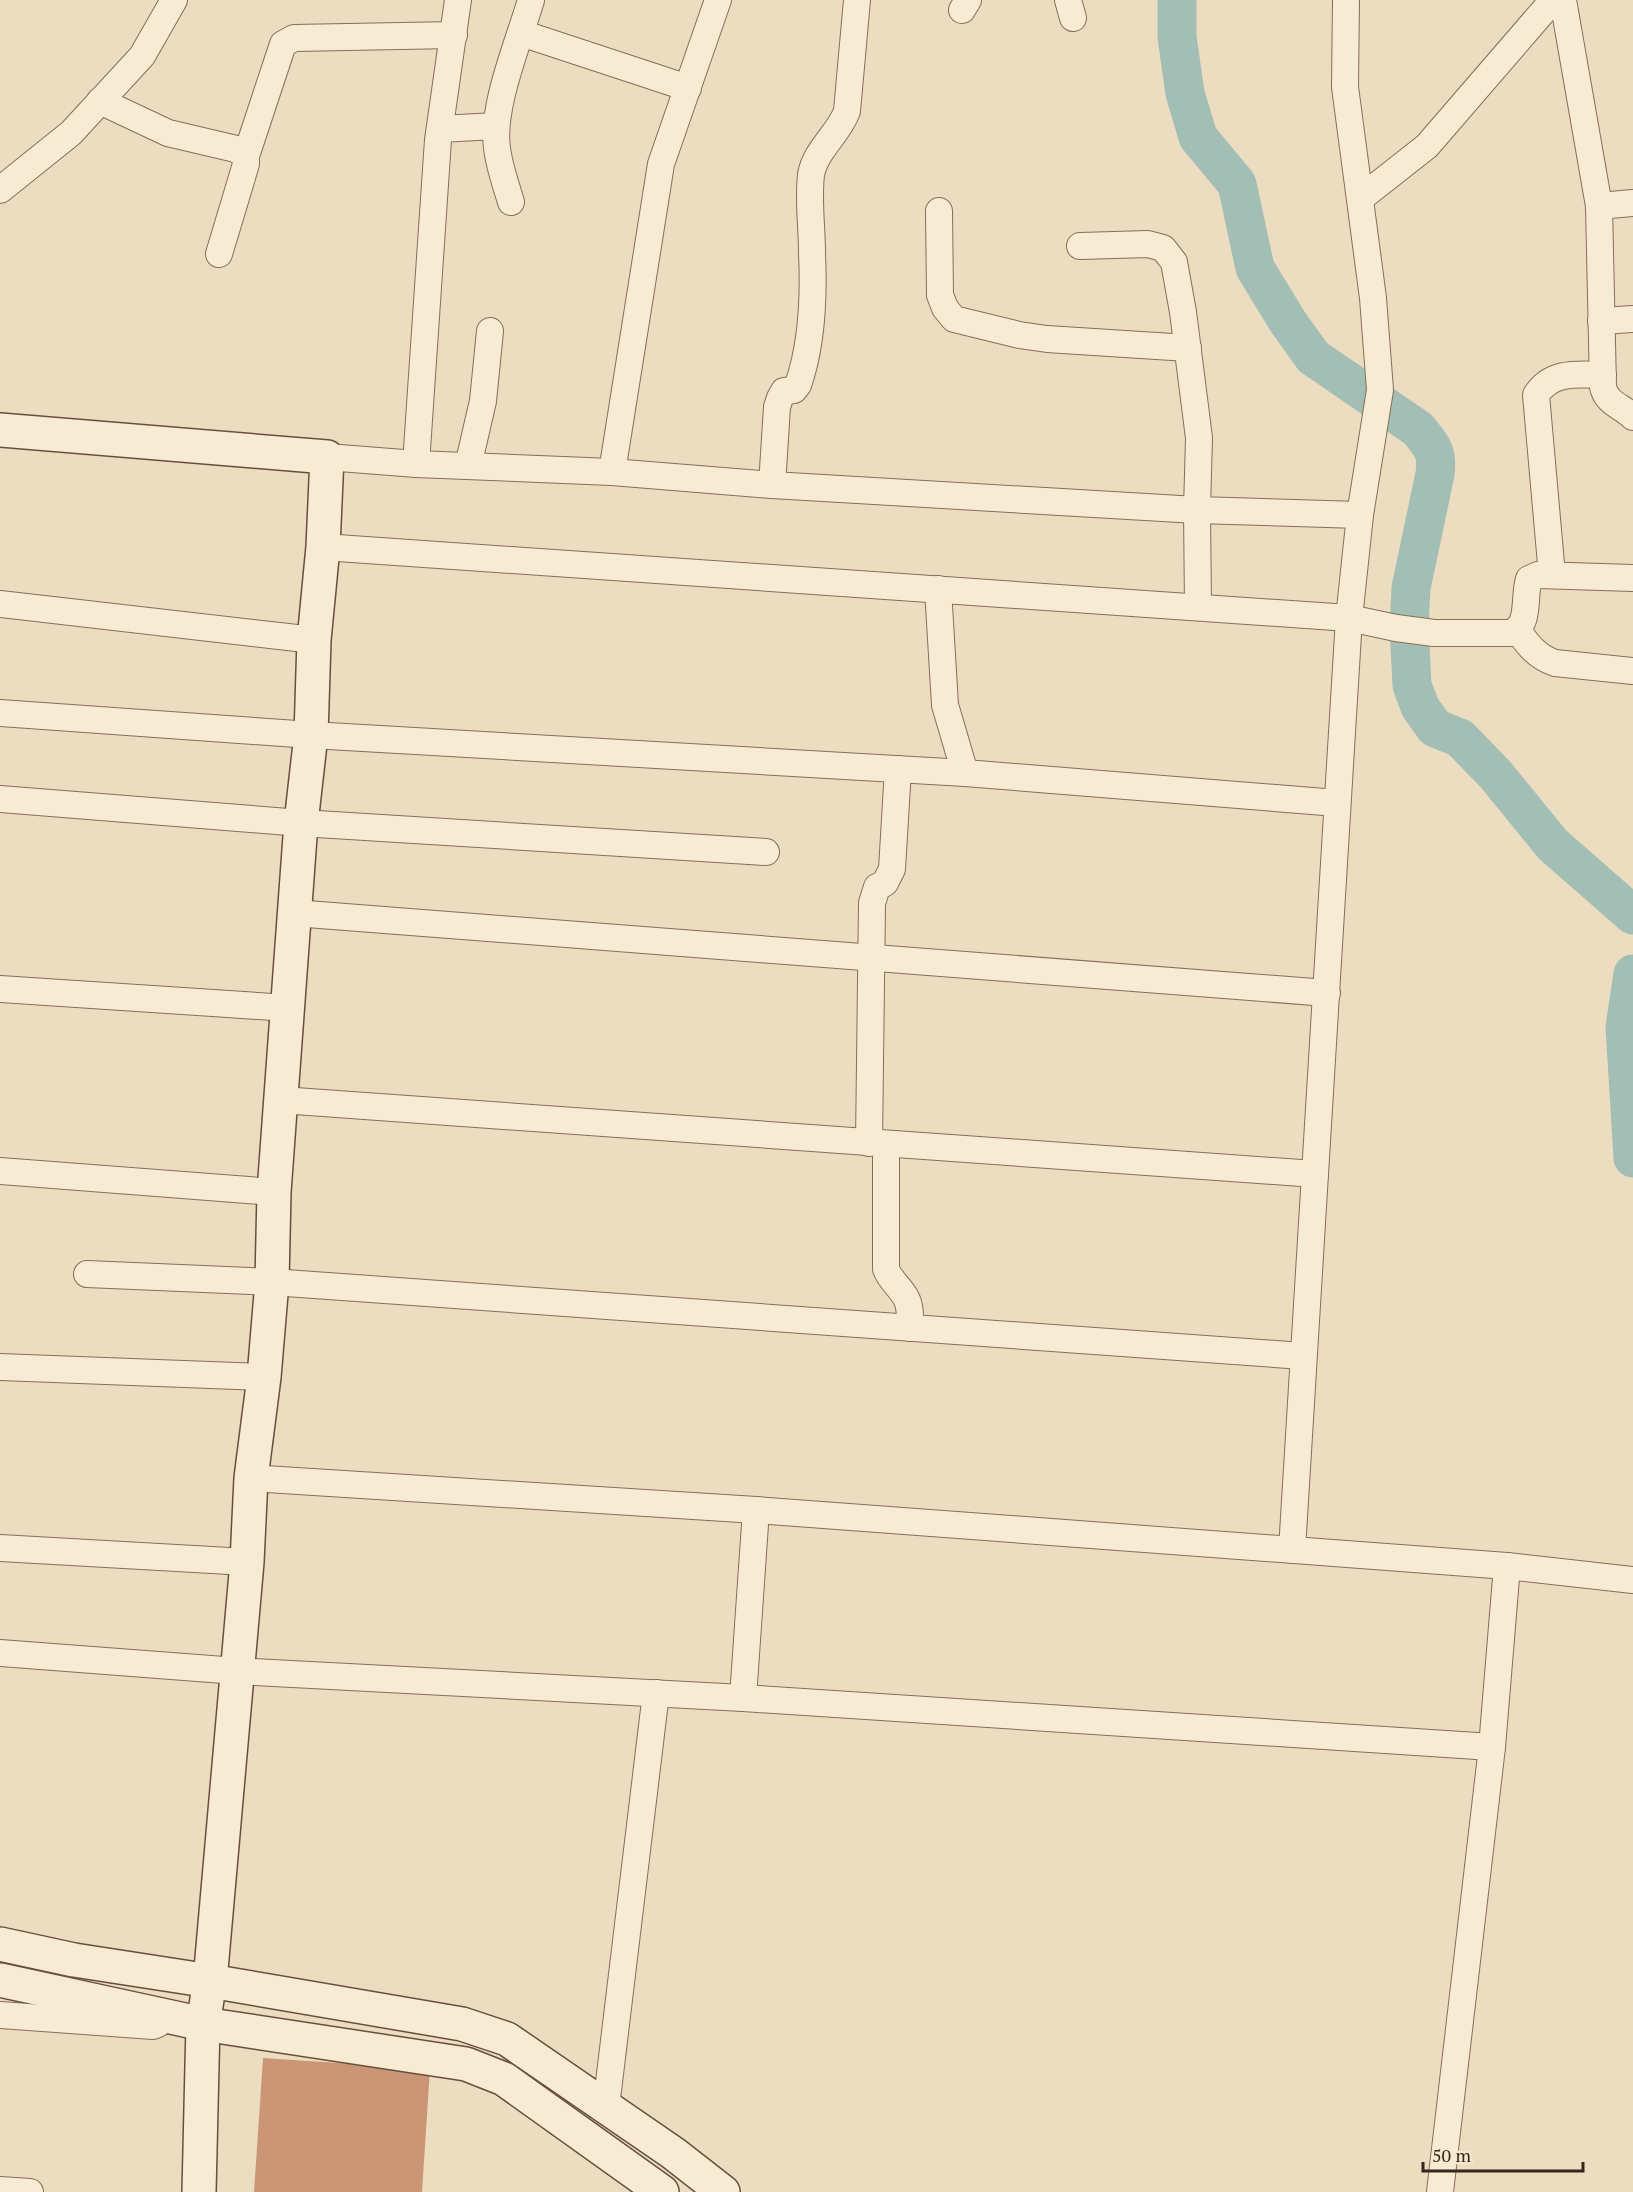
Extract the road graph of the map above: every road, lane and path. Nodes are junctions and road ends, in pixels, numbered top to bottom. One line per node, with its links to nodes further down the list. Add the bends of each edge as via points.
1 (174, 0): 12 (street, via 142,56)
2 (458, 0): 10 (street)
3 (531, 0): 9 (street)
4 (718, 0): 11 (street)
5 (857, 0): 35 (street, via 847,111 843,123 813,164 809,207 813,313 798,385 794,390 784,391 777,407)
6 (1346, 0): 17 (street, via 1346,87)
7 (1553, 0): 17 (street, via 1427,146)
8 (1563, 0): 20 (street)
9 (521, 33): 11 (street); 13 (street)
10 (454, 35): 14 (street); 15 (street, via 294,38 283,44)
11 (688, 88): 34 (street, via 661,164)
12 (100, 101): 15 (street, via 168,133); 16 (street, via 71,133)
13 (496, 126): 14 (street); 18 (street, via 497,149)
14 (440, 129): 32 (street)
15 (246, 156): 23 (street)
16 (0, 190)
17 (1362, 198): 37 (street, via 1380,390)
18 (511, 202)
19 (1633, 203): 20 (street)
20 (1599, 206): 25 (street)
21 (939, 212): 27 (street, via 940,295 954,319 1047,339)
22 (1080, 246): 27 (street, via 1148,244 1163,248 1174,262)
23 (219, 254)
24 (1633, 320): 25 (street)
25 (1601, 321): 28 (street)
26 (490, 332): 33 (street, via 483,401)
27 (1188, 348): 36 (street, via 1199,438)
28 (1603, 375): 29 (street, via 1605,396); 39 (street, via 1556,377 1536,395)
29 (1633, 417)
30 (0, 430): 31 (street)
31 (327, 457): 32 (street); 38 (street)
32 (416, 464): 33 (street)
33 (468, 466): 34 (street)
34 (612, 472): 35 (street)
35 (772, 485): 36 (street)
36 (1197, 510): 37 (street); 43 (street)
37 (1360, 514): 44 (street)
38 (323, 547): 41 (street); 46 (street)
39 (1552, 575): 40 (street); 45 (street, via 1529,579)
40 (1633, 578)
41 (938, 589): 43 (street); 51 (street, via 945,705)
42 (0, 604): 46 (street)
43 (1197, 608): 44 (street)
44 (1349, 618): 45 (street, via 1434,633); 53 (street)
45 (1518, 631): 47 (street, via 1533,652 1549,661)
46 (314, 640): 49 (street)
47 (1633, 671)
48 (0, 712): 49 (street)
49 (311, 735): 50 (street); 54 (street)
50 (898, 769): 51 (street); 57 (street, via 892,869 873,896)
51 (965, 773): 53 (street)
52 (0, 799): 54 (street)
53 (1337, 803): 59 (street)
54 (301, 823): 55 (street); 56 (street)
55 (766, 852)
56 (294, 913): 57 (street); 60 (street)
57 (872, 958): 59 (street); 62 (street)
58 (0, 989): 60 (street)
59 (1327, 993): 64 (street)
60 (288, 1008): 61 (street)
61 (281, 1100): 62 (street); 65 (street)
62 (878, 1143): 64 (street); 68 (street, via 886,1269 907,1299)
63 (0, 1171): 65 (street)
64 (1315, 1174): 69 (street)
65 (274, 1191): 67 (street)
66 (87, 1275): 67 (street)
67 (272, 1282): 68 (street); 71 (street)
68 (910, 1328): 69 (street)
69 (1303, 1356): 75 (street)
70 (0, 1367): 71 (street)
71 (264, 1377): 72 (street)
72 (252, 1478): 73 (street); 76 (street)
73 (756, 1510): 75 (street); 82 (street)
74 (0, 1548): 76 (street)
75 (1292, 1551): 77 (street)
76 (247, 1562): 80 (street)
77 (1507, 1566): 78 (street); 83 (street)
78 (1633, 1580)
79 (0, 1653): 80 (street)
80 (237, 1671): 81 (street); 86 (street)
81 (656, 1693): 82 (street); 89 (street)
82 (743, 1698): 83 (street)
83 (1492, 1747): 95 (street)
84 (0, 1944): 86 (street)
85 (0, 1980): 88 (street)
86 (210, 1981): 88 (street); 89 (street, via 462,2025 507,2039)
87 (0, 2014): 88 (street, via 153,2026)
88 (188, 2021): 92 (street); 93 (street, via 466,2064 504,2079)
89 (606, 2107): 94 (street)
90 (0, 2190): 91 (street)
91 (30, 2192)
92 (199, 2192)
93 (662, 2192)
94 (723, 2192)
95 (1440, 2192)

